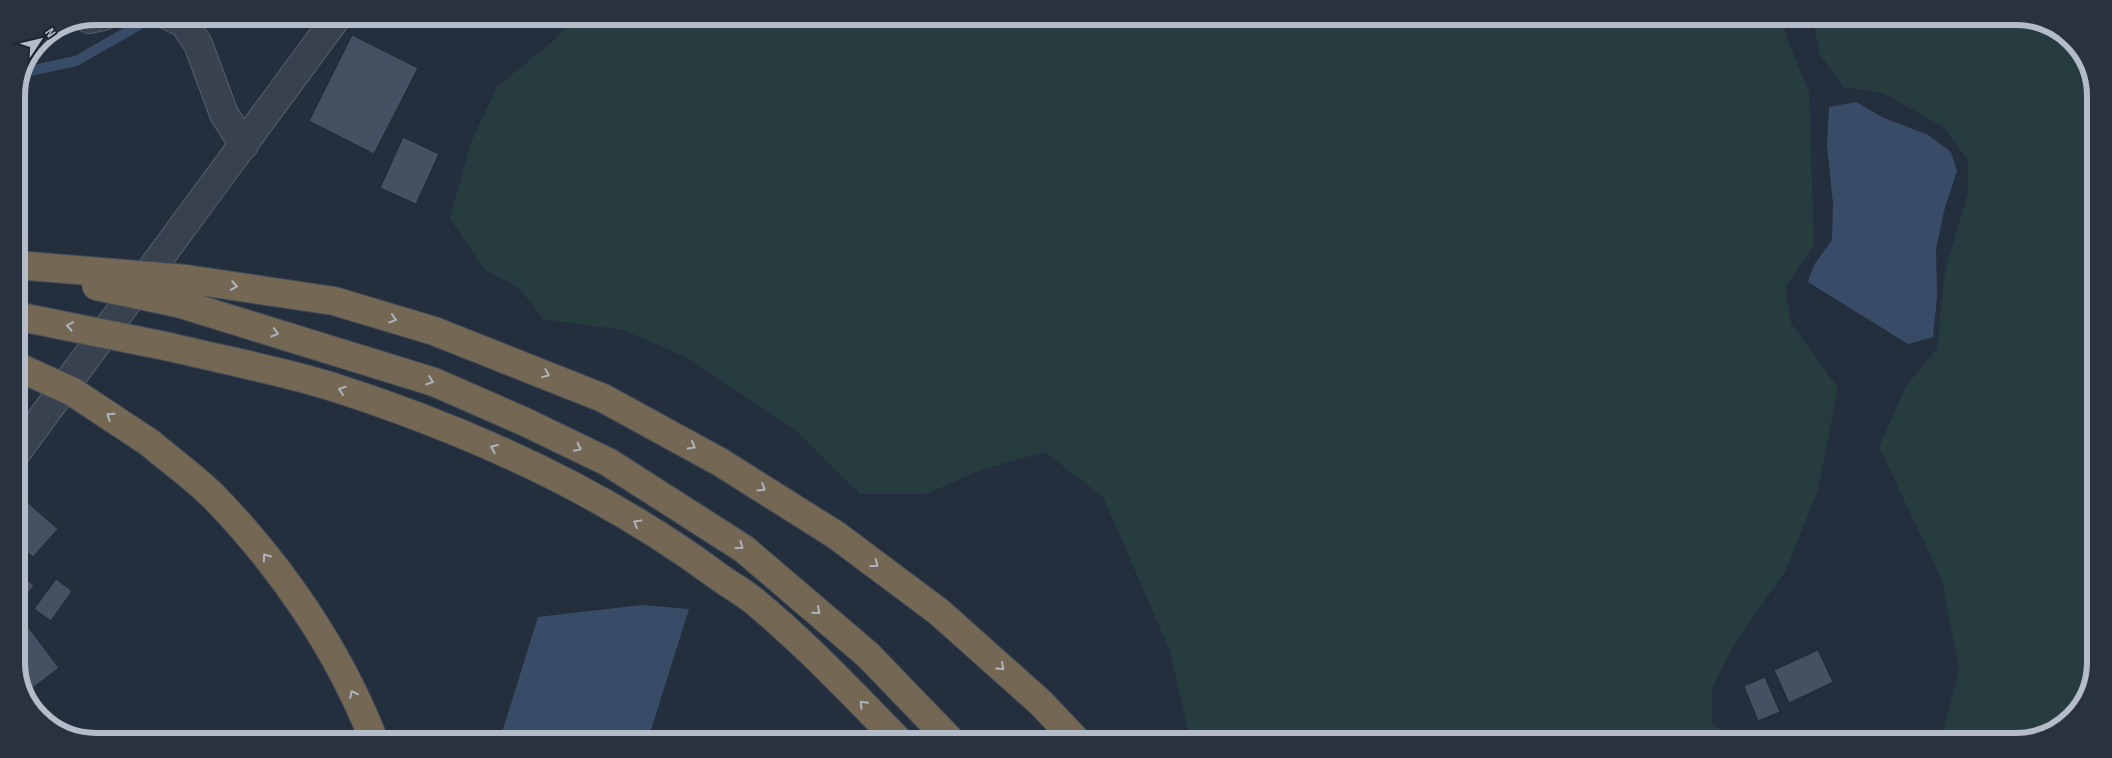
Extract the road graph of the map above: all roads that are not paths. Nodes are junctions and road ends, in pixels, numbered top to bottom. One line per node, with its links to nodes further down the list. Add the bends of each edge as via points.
1 (185, 25): 3 (street, via 198,44 224,114)
2 (331, 25): 3 (street)
3 (244, 145): 9 (street)
4 (25, 266): 6 (highway, bridge)
5 (25, 271): 6 (highway, bridge)
6 (182, 291): 12 (highway, one-way to 12, via 434,382 608,462 744,548 868,654); 13 (highway, one-way to 13, via 334,301 434,331 603,398 720,462 836,535 939,612 1040,702)
7 (25, 318): 11 (highway, one-way to 7, bridge, via 846,686 753,601 679,548 582,490 504,452 424,418 328,386 170,347)
8 (25, 370): 10 (highway, one-way to 8, bridge, via 337,661 300,603 260,548 213,496 150,443 73,392)
9 (25, 440)
10 (371, 733)
11 (891, 733)
12 (942, 733)
13 (1069, 733)

